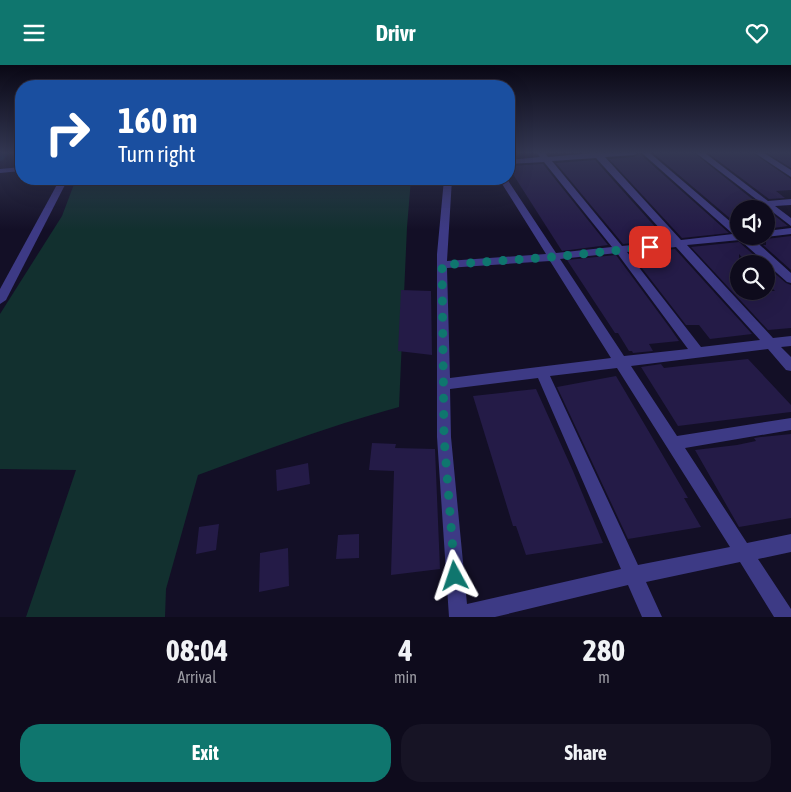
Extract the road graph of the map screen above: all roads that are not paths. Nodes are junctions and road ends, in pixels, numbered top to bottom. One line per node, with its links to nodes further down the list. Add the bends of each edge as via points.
1 (562, 179): 19 (street)
2 (620, 179): 17 (street)
3 (676, 179): 13 (street)
4 (733, 179): 8 (street)
5 (61, 185): 23 (street)
6 (448, 185): 21 (street)
7 (507, 185): 20 (street)
8 (761, 200)
9 (791, 202): 10 (street)
10 (775, 204)
11 (775, 211): 12 (street)
12 (791, 223)
13 (730, 226)
14 (791, 231): 15 (street)
15 (775, 233)
16 (730, 237): 17 (street)
17 (680, 243): 19 (street); 25 (street)
18 (753, 245): 22 (street)
19 (620, 250): 20 (street); 26 (street)
20 (553, 257): 21 (street); 27 (street)
21 (442, 265): 30 (street)
22 (791, 279)
23 (0, 300)
24 (791, 341): 25 (street)
25 (772, 343): 26 (street); 28 (street)
26 (698, 353): 27 (street)
27 (621, 362): 29 (street); 32 (street)
28 (791, 366)
29 (542, 372): 30 (street); 35 (street)
30 (443, 384): 36 (street, via 444,437)
31 (791, 424): 32 (street)
32 (673, 443): 34 (street)
33 (791, 543): 34 (street)
34 (743, 552): 35 (street); 38 (street)
35 (634, 575): 36 (street); 37 (street)
36 (459, 617)
37 (652, 617)
38 (785, 617)

